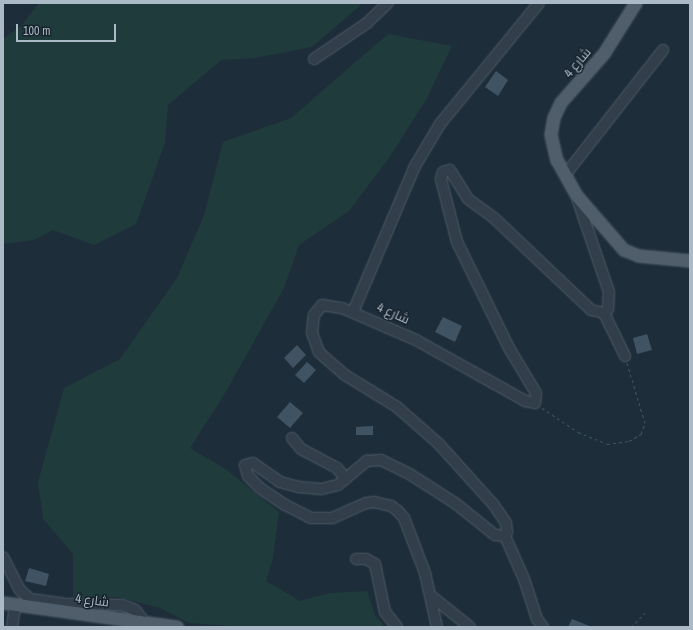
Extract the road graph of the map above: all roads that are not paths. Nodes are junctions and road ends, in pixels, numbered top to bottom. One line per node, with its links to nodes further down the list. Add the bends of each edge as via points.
1 (388, 3): 5 (street, via 366,23)
2 (539, 3): 9 (street, via 440,124 415,166)
3 (636, 3): 6 (main road, شارع 4, via 604,54 562,103 554,118 551,135 557,160)
4 (663, 50): 6 (street)
5 (314, 59)
6 (565, 174): 7 (main road, شارع 4)
7 (577, 196): 8 (main road, via 630,254); 10 (street, شارع 4, via 609,292 608,309)
8 (690, 261)
9 (352, 312): 10 (street, شارع 4, via 416,340 524,401 535,403 536,393 508,348 457,242 443,190 442,172 450,170 468,199 494,218 591,310); 14 (street, شارع 4, via 328,305 316,309 312,333 319,352 345,375 397,407 439,444 493,504 506,523)
10 (604, 313): 11 (street)
11 (625, 356)
12 (292, 438): 13 (street, via 301,449 337,468)
13 (346, 479): 14 (street, via 367,461 375,459 389,462 455,503 495,534); 17 (street, via 330,488 299,487 280,482 253,463 245,465 248,476 260,488 311,518 333,518 366,503 392,506 404,518 425,573)
14 (505, 536): 25 (street, via 524,579 537,619)
15 (3, 557): 19 (street, via 20,590 30,598 64,604 122,605 135,610)
16 (356, 559): 22 (street, via 366,559 375,564 385,612)
17 (430, 595): 23 (street); 24 (street)
18 (9, 604): 19 (main road, شارع 4); 20 (street)
19 (144, 620): 21 (main road, شارع 4)
20 (12, 627)
21 (177, 627)
22 (397, 627)
23 (437, 627)
24 (470, 627)
25 (543, 627)

